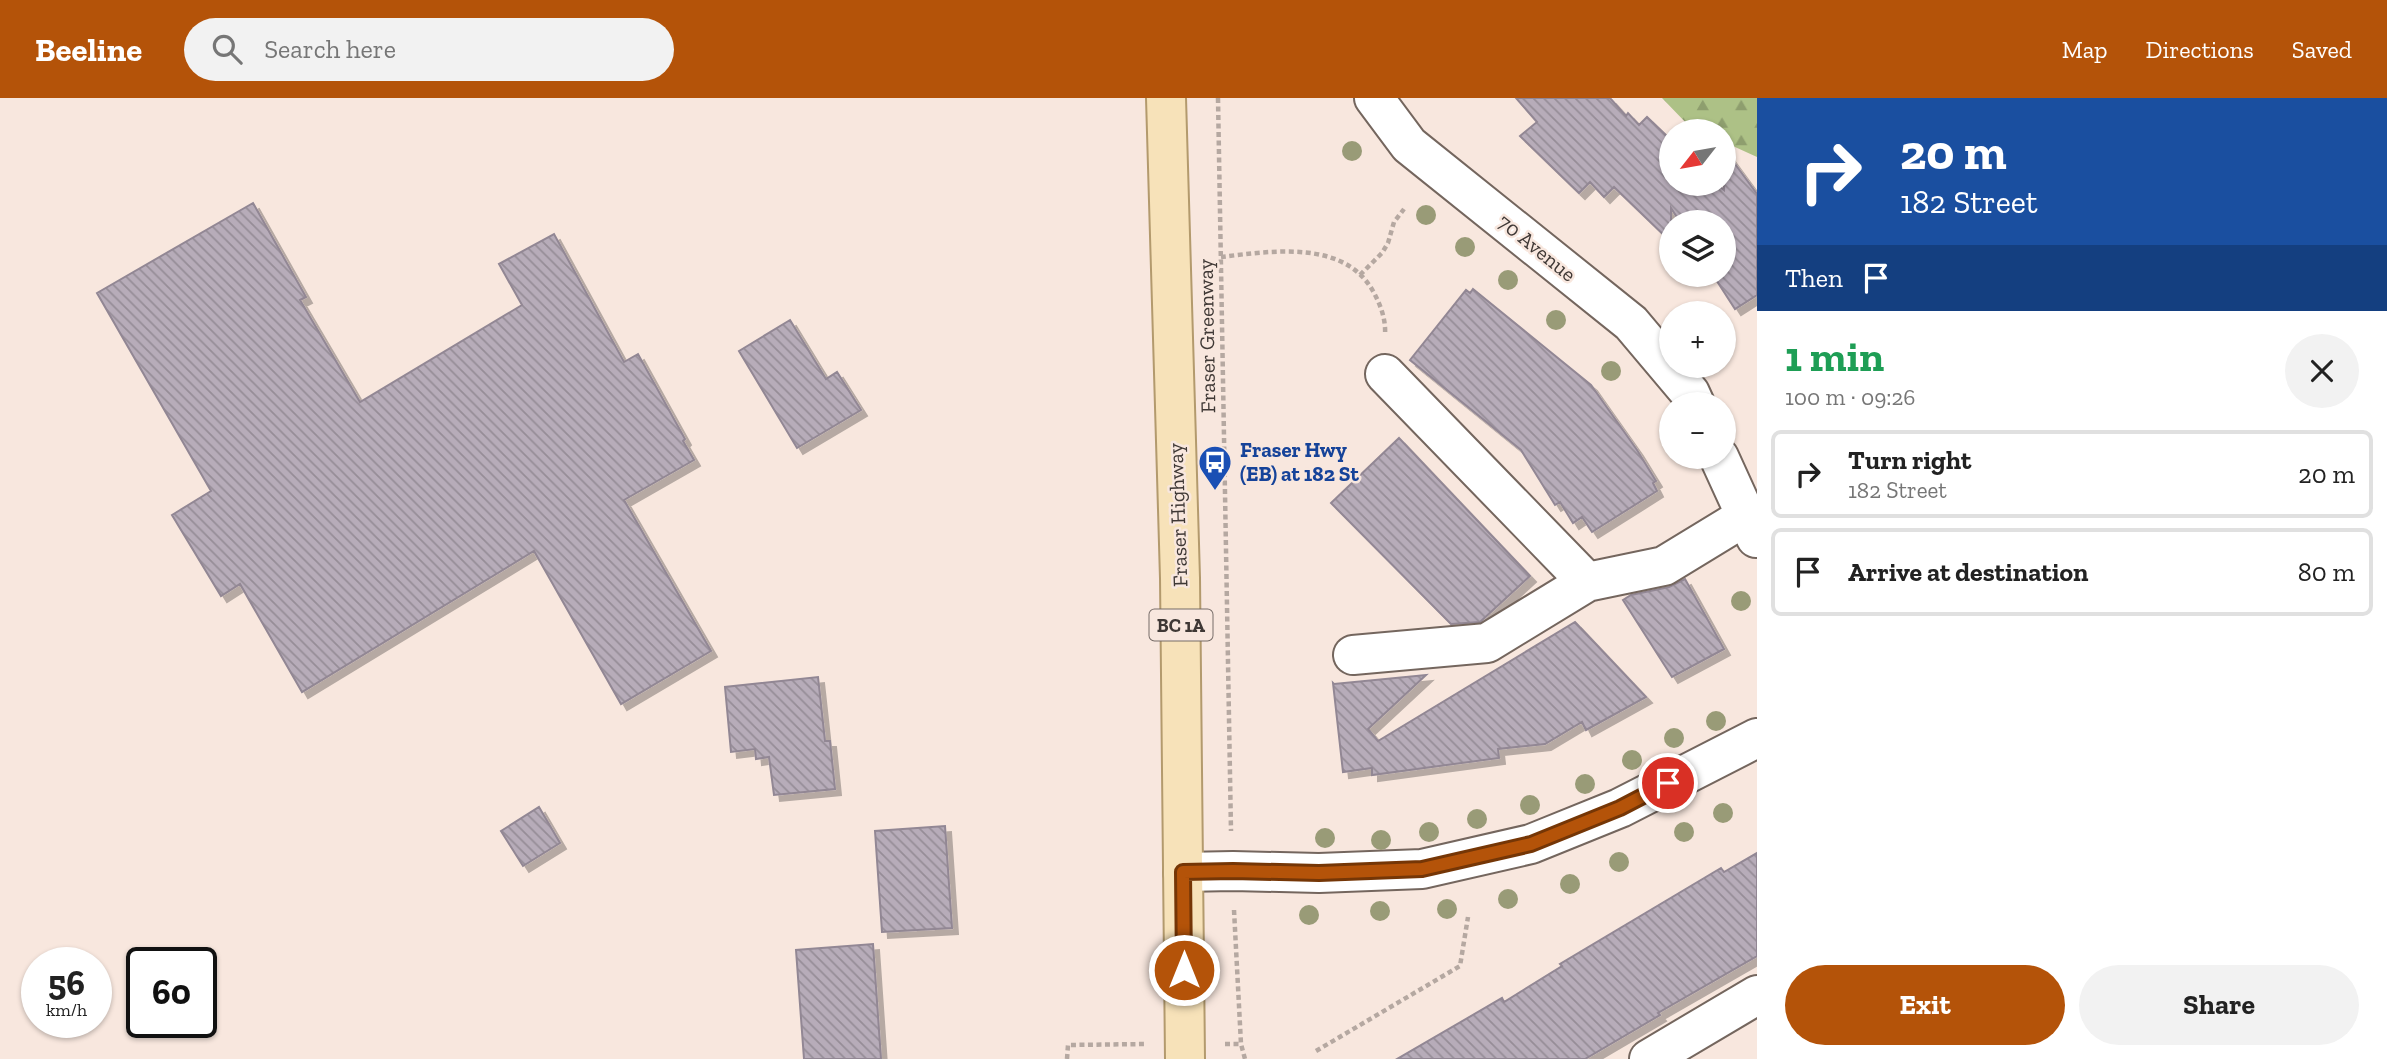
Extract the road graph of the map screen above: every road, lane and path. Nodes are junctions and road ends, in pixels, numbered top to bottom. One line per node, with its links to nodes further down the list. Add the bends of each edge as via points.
1 (1166, 98): 15 (main road, Fraser Highway / BC 1A)
2 (1218, 98): 5 (path, Fraser Greenway)
3 (1374, 98): 8 (street, 70 Avenue, via 1409,145 1630,323)
4 (1404, 209): 6 (path, via 1382,253)
5 (1221, 257): 6 (path, via 1262,252 1315,254 1338,259); 14 (path, Fraser Greenway)
6 (1360, 275): 7 (path, via 1380,304 1386,325 1383,345 1397,359)
7 (1385, 374): 11 (street)
8 (1689, 392)
9 (1725, 469): 10 (street)
10 (1752, 528): 11 (street, via 1664,566)
11 (1587, 582): 12 (street, via 1487,643)
12 (1353, 655)
13 (1757, 738): 15 (street, via 1620,808 1531,844 1422,869)
14 (1231, 825)
15 (1183, 872): 22 (main road, Fraser Highway / BC 1A)
16 (1468, 917): 20 (path, via 1460,966)
17 (1234, 923): 23 (path)
18 (1757, 995): 24 (street)
19 (1068, 1045): 21 (path)
20 (1316, 1051)
21 (1067, 1059)
22 (1185, 1059)
23 (1245, 1059)
24 (1649, 1059)

